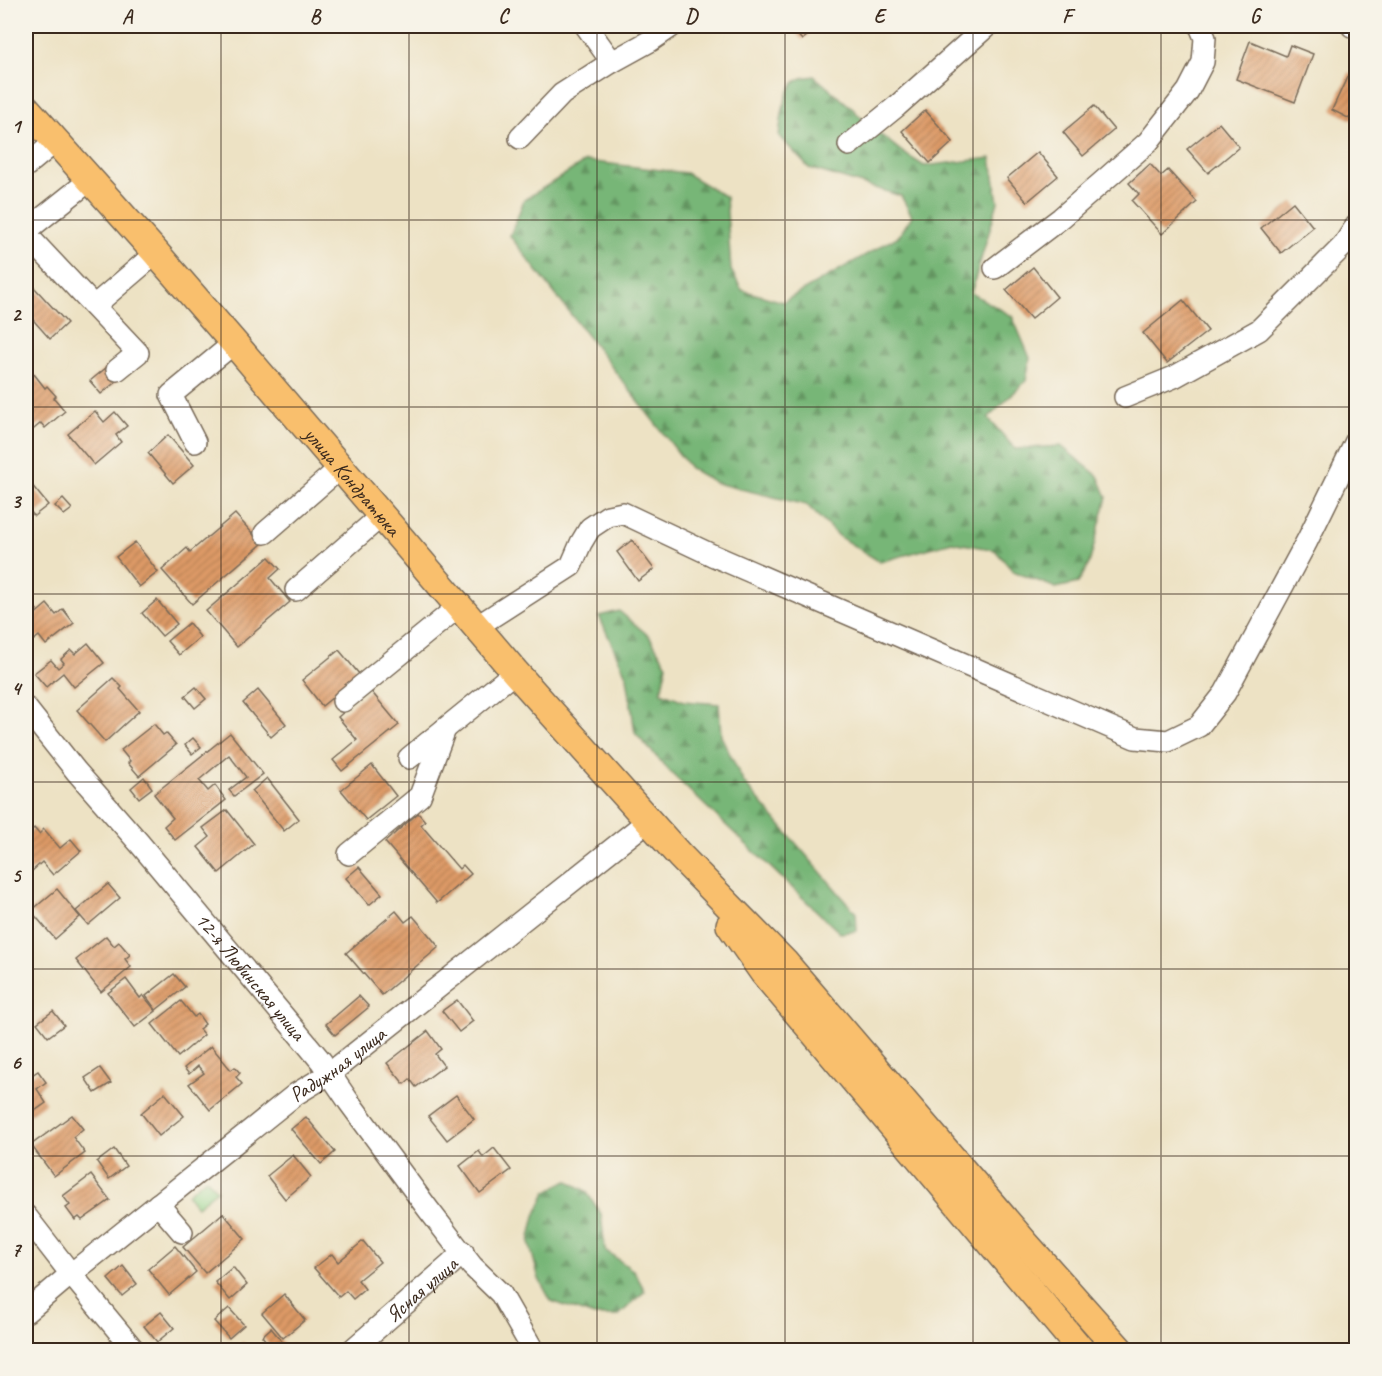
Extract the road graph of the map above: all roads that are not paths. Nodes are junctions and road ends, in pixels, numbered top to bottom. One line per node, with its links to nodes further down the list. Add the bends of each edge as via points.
1 (586, 26): 7 (street)
2 (672, 26): 7 (street)
3 (987, 26): 11 (street)
4 (1200, 26): 17 (street, via 1205,38 1203,62 1188,91 1148,142 1061,218)
5 (1352, 26): 6 (street)
6 (1356, 27)
7 (612, 62): 9 (street, via 562,94)
8 (26, 108): 10 (main road, улица Кондратюка)
9 (520, 138)
10 (55, 142): 12 (street); 13 (main road, улица Кондратюка)
11 (849, 145)
12 (26, 166)
13 (90, 180): 15 (street); 16 (main road, улица Кондратюка)
14 (1356, 226): 21 (street, via 1343,246 1259,330 1174,377)
15 (26, 233): 18 (street)
16 (156, 253): 18 (street); 19 (main road, улица Кондратюка)
17 (995, 268)
18 (94, 306): 20 (street, via 138,353)
19 (234, 343): 23 (street, via 171,395); 24 (main road, улица Кондратюка)
20 (117, 370)
21 (1125, 397)
22 (1356, 441): 29 (street, via 1225,693 1199,726 1168,741 1135,738 623,513 608,516 590,528 571,566)
23 (195, 442)
24 (340, 468): 25 (main road, улица Кондратюка); 26 (street)
25 (381, 516): 27 (street); 28 (main road, улица Кондратюка)
26 (265, 533)
27 (296, 590)
28 (458, 607): 29 (main road, улица Кондратюка); 31 (street)
29 (476, 627): 30 (main road, улица Кондратюка)
30 (515, 672): 33 (street); 35 (main road, улица Кондратюка)
31 (343, 701)
32 (26, 708): 38 (street, 12-я Любинская улица)
33 (445, 729): 34 (street); 36 (street, via 420,796)
34 (410, 758)
35 (649, 820): 37 (main road, улица Кондратюка); 38 (street, Радужная улица)
36 (349, 854)
37 (680, 856): 48 (main road, via 763,972); 49 (main road, via 786,963)
38 (329, 1074): 39 (street, Радужная улица, via 296,1094); 42 (street, 12-я Любинская улица)
39 (158, 1204): 41 (street); 43 (street, Радужная улица)
40 (26, 1216): 43 (street)
41 (182, 1232)
42 (463, 1252): 46 (street, Ясная улица); 47 (street, 12-я Любинская улица, via 501,1293)
43 (71, 1274): 44 (street, Радужная улица); 45 (street)
44 (26, 1312)
45 (134, 1350)
46 (352, 1350)
47 (533, 1350)
48 (1082, 1350)
49 (1120, 1350)

